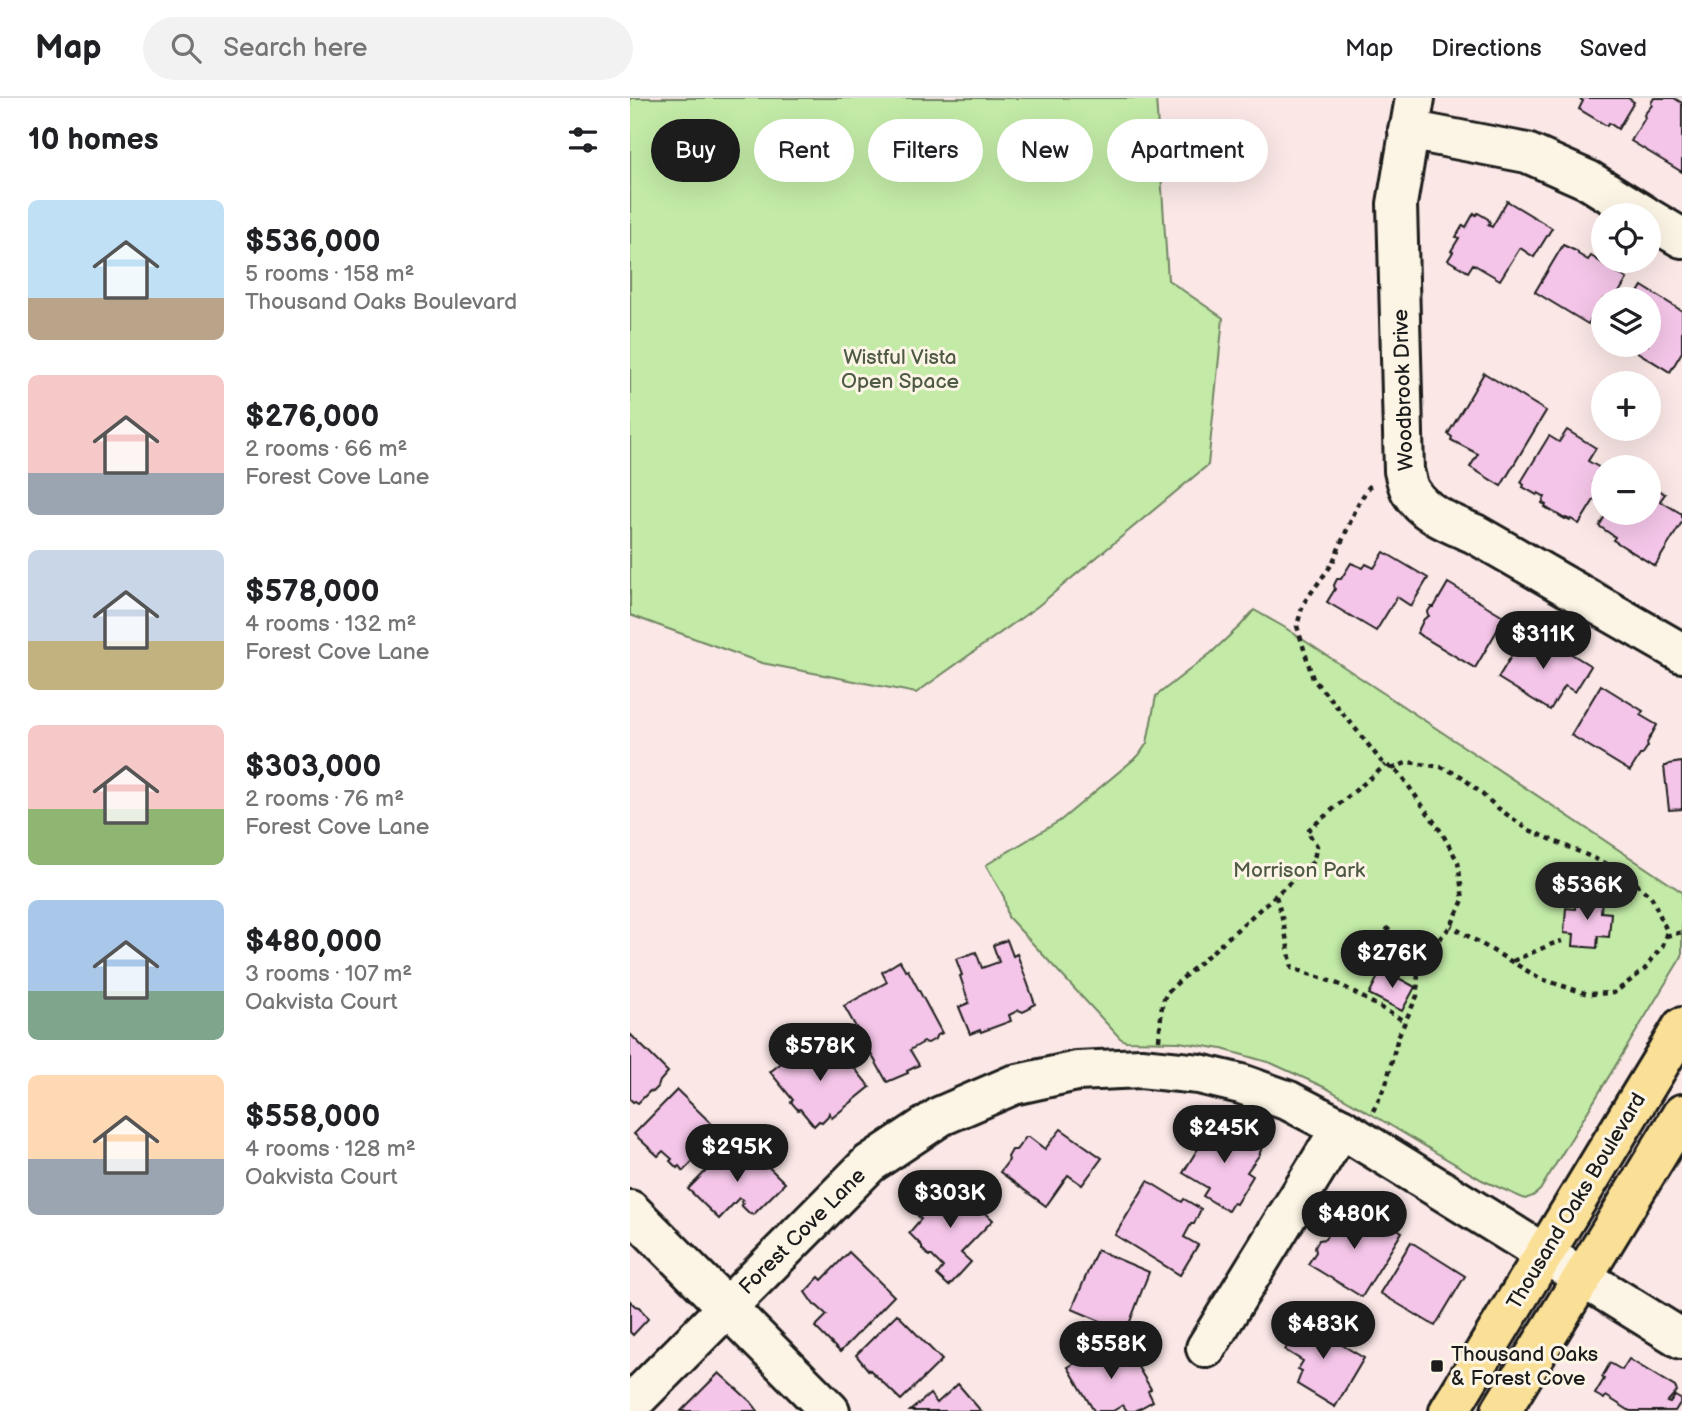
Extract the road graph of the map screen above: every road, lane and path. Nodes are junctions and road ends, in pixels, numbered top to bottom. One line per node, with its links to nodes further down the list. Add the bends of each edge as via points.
1 (1412, 114): 2 (street, via 1527,153 1588,180); 6 (street, Woodbrook Drive, via 1397,204 1404,471 1410,491 1446,522 1475,534)
2 (1625, 203)
3 (1661, 225): 4 (street)
4 (1682, 238)
5 (1371, 486): 7 (path, via 1359,502 1332,564 1303,604 1297,626 1313,679)
6 (1682, 653)
7 (1386, 765): 8 (path); 9 (path, via 1307,831 1317,846 1313,862)
8 (1392, 769): 11 (path, via 1442,833 1458,862 1463,900); 13 (path, via 1409,762 1461,775 1527,829 1621,870 1652,898 1667,931)
9 (1276, 896): 17 (path, via 1292,968 1341,985); 19 (path, via 1166,993)
10 (1384, 926): 15 (path, via 1410,947)
11 (1451, 926): 15 (path); 16 (path)
12 (1682, 932): 13 (path)
13 (1665, 937): 16 (path, via 1644,970 1614,993 1588,994 1541,979)
14 (1562, 941): 16 (path)
15 (1414, 958): 17 (path, via 1417,996)
16 (1513, 961)
17 (1406, 1022): 21 (path, via 1386,1084)
18 (1682, 1027): 23 (main road, Thousand Oaks Boulevard)
19 (1158, 1045)
20 (1682, 1114): 24 (main road, Thousand Oaks Boulevard)
21 (1356, 1123): 23 (street, Forest Cove Lane); 25 (street, Forest Cove Lane, via 1199,1074 1142,1068 1077,1071 1013,1085 941,1116 869,1164); 27 (street)
22 (630, 1210): 25 (street)
23 (1544, 1255): 24 (street, Forest Cove Lane); 30 (main road, Thousand Oaks Boulevard)
24 (1581, 1278): 26 (street, Forest Cove Lane); 31 (main road, Thousand Oaks Boulevard)
25 (727, 1307): 28 (street, Forest Cove Lane); 29 (street)
26 (1682, 1339)
27 (1206, 1348)
28 (630, 1405)
29 (830, 1411)
30 (1448, 1411)
31 (1502, 1411)

